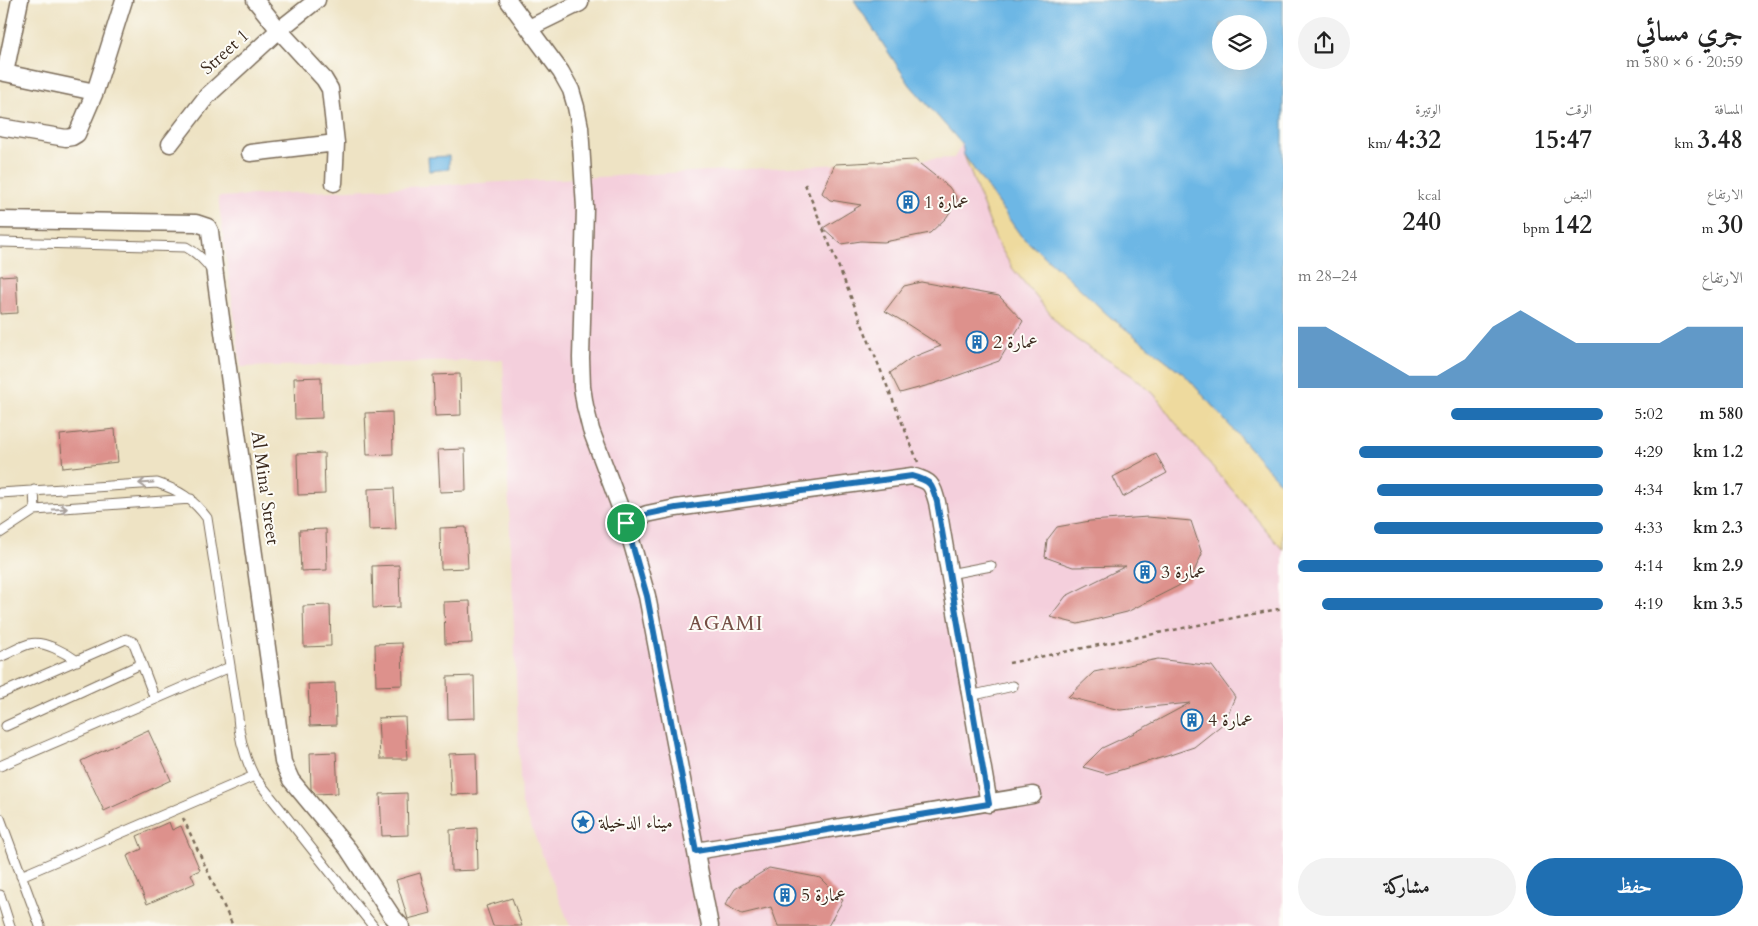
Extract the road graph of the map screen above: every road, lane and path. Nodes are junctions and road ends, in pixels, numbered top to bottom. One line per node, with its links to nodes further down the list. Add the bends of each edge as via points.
1 (20, 0): 9 (street)
2 (124, 0): 10 (street)
3 (255, 0): 8 (street)
4 (317, 0): 8 (street, Street 1)
5 (508, 0): 7 (street)
6 (580, 3): 7 (street)
7 (529, 28): 25 (street, via 572,90 580,127 585,208 582,387 591,430)
8 (279, 30): 12 (street, via 324,78 330,89); 13 (street, Street 1, via 207,96)
9 (2, 73): 10 (street)
10 (95, 92): 11 (street, via 79,132 72,138)
11 (0, 127)
12 (336, 142): 14 (street); 15 (street)
13 (170, 144)
14 (250, 153)
15 (334, 184)
16 (805, 184): 20 (path)
17 (0, 220): 19 (street, Al Mina' Street, via 203,224 210,231)
18 (0, 242): 19 (lane, via 186,246 207,263)
19 (215, 275): 54 (street, Al Mina' Street, via 283,762 291,780 348,848)
20 (925, 480): 25 (street, via 912,476 676,508); 28 (street, via 933,489 937,502)
21 (34, 490): 22 (lane); 23 (lane, one-way to 21, via 157,483); 24 (lane)
22 (0, 493)
23 (191, 499): 24 (lane, one-way to 23); 34 (lane, via 207,518)
24 (35, 510): 26 (lane)
25 (626, 523): 46 (street, via 649,605)
26 (0, 533)
27 (991, 566): 28 (lane)
28 (949, 574): 37 (street)
29 (1283, 608): 32 (path)
30 (0, 657): 31 (lane, via 32,643 63,652)
31 (77, 661): 33 (lane, via 126,639 133,642); 36 (lane)
32 (1009, 663)
33 (141, 664): 38 (lane); 39 (lane)
34 (230, 667): 38 (lane); 41 (lane, via 242,747)
35 (1013, 686): 37 (lane)
36 (0, 694)
37 (970, 696): 43 (street)
38 (155, 699): 40 (lane)
39 (6, 726)
40 (0, 766)
41 (254, 776): 44 (lane); 49 (lane)
42 (1033, 795): 43 (street)
43 (989, 804): 46 (street)
44 (178, 808): 47 (lane); 52 (path)
45 (0, 818): 47 (lane)
46 (696, 851): 55 (street)
47 (21, 876): 51 (lane)
48 (0, 894): 50 (lane)
49 (366, 921): 53 (lane)
50 (10, 926)
51 (40, 926)
52 (233, 926)
53 (373, 926)
54 (401, 926)
55 (710, 926)

